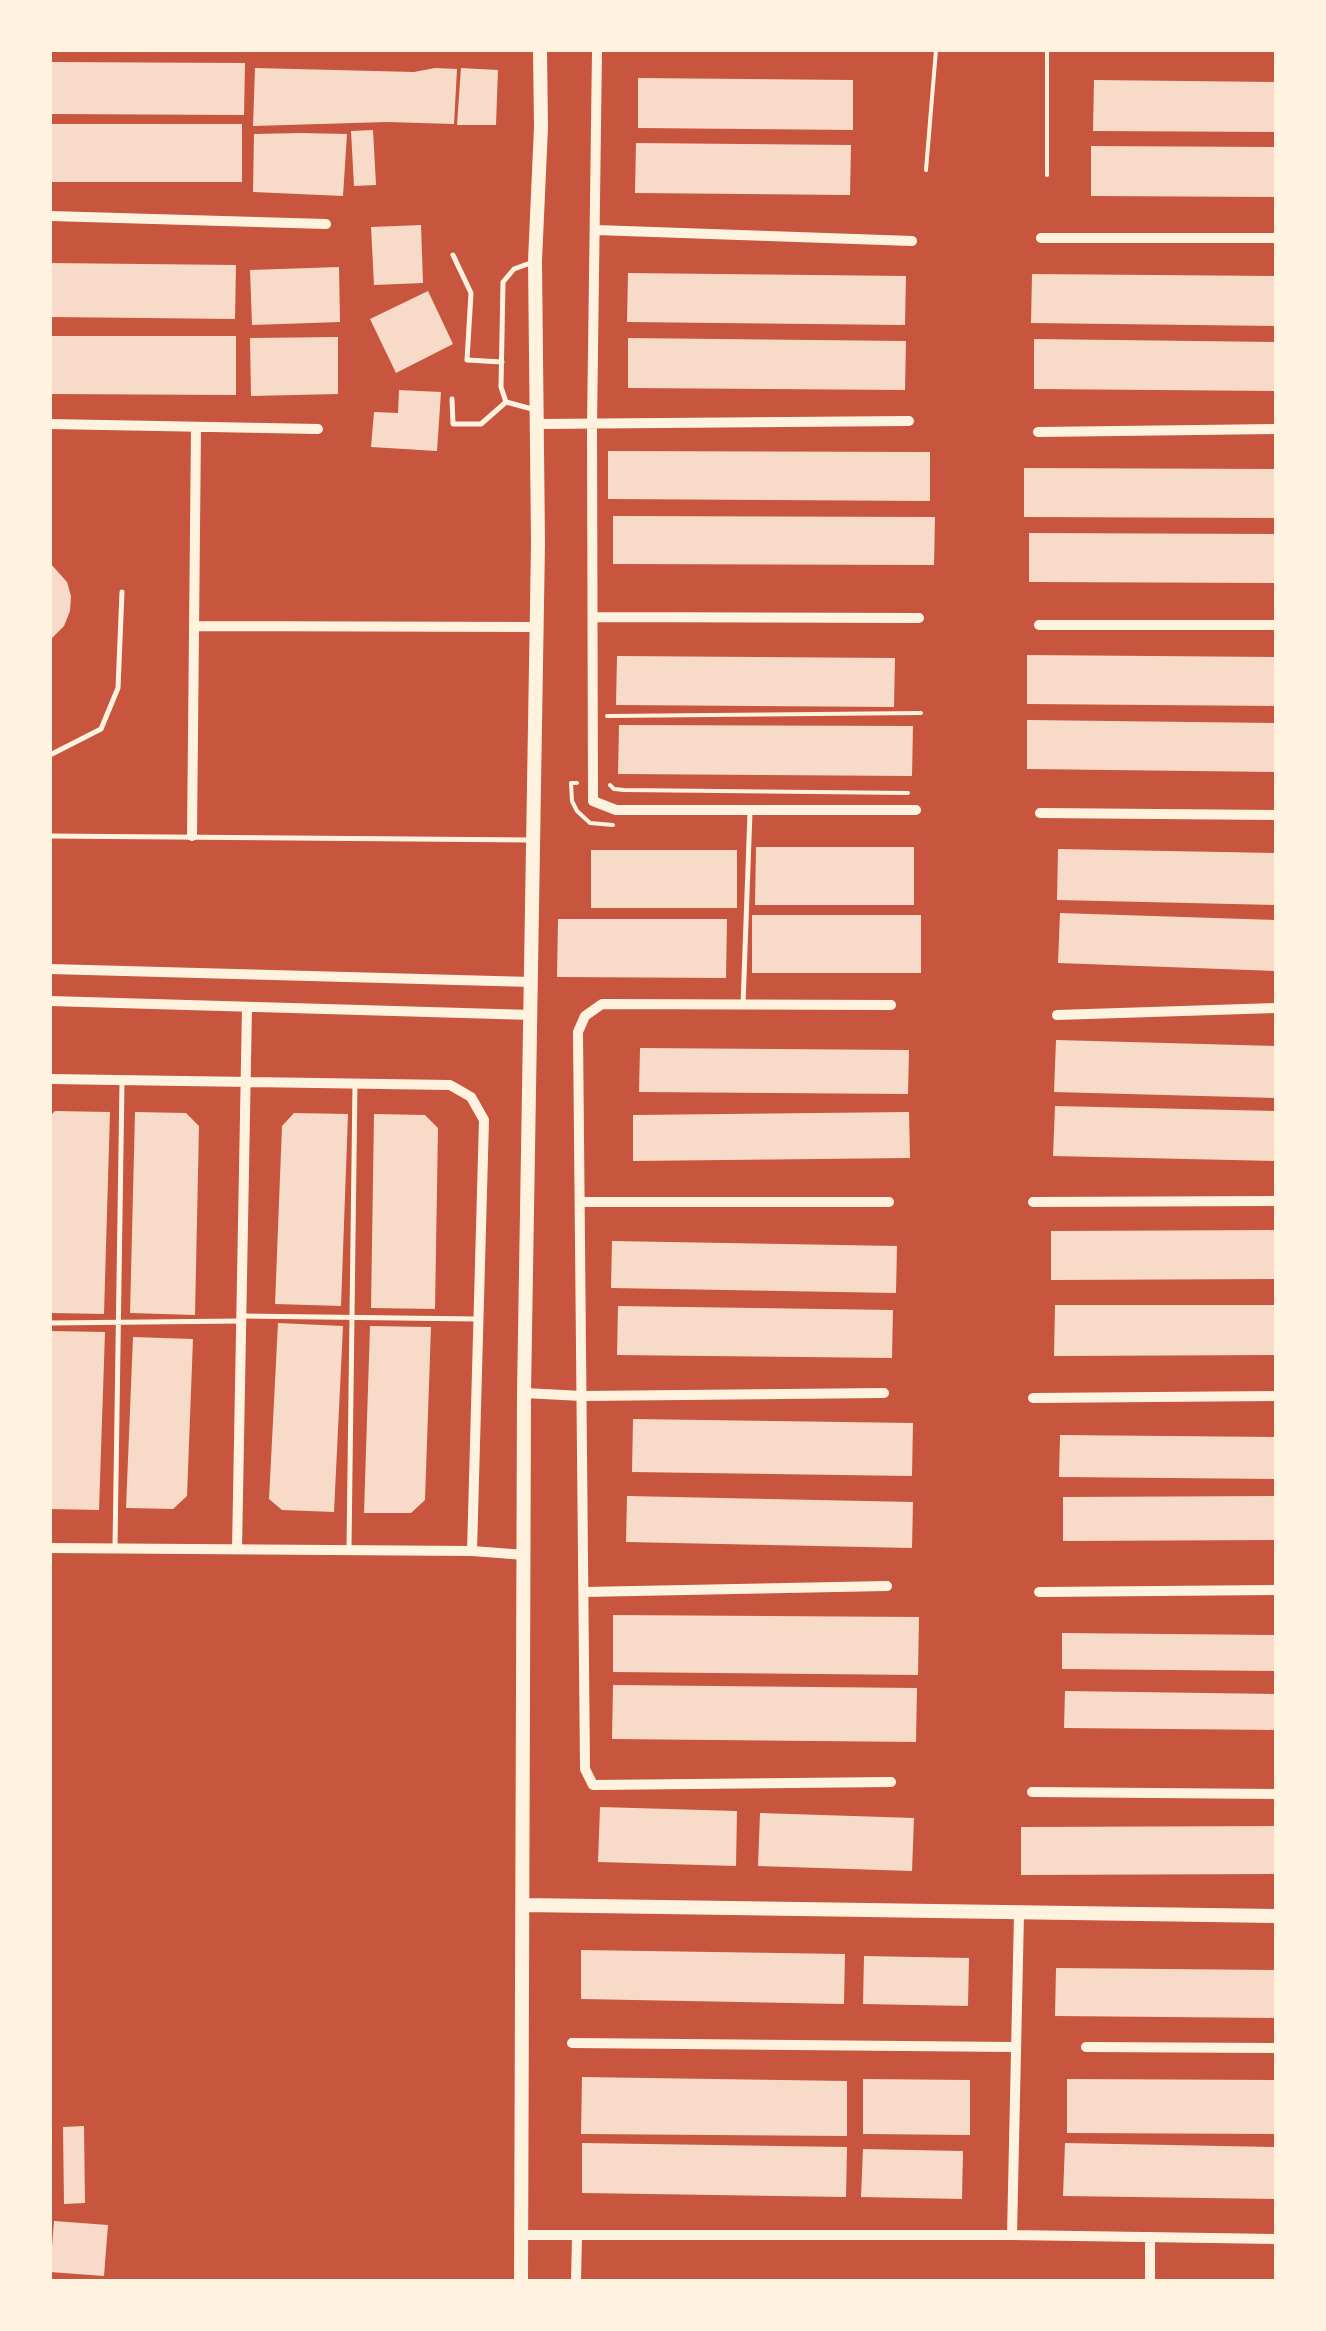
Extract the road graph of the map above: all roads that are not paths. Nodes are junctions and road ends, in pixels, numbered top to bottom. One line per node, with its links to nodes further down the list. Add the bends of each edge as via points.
1 (540, 50): 10 (street)
2 (597, 50): 5 (street)
3 (50, 216): 4 (street)
4 (326, 224)
5 (596, 230): 8 (street); 17 (street)
6 (1040, 238): 7 (street)
7 (1276, 238)
8 (912, 241)
9 (453, 255): 11 (lane, via 471,293 467,360)
10 (536, 261): 11 (lane, via 514,269 503,282); 14 (street)
11 (502, 362): 13 (lane)
12 (452, 399): 13 (lane, via 453,424 482,424)
13 (506, 402): 14 (lane)
14 (539, 418): 17 (street); 28 (street)
15 (910, 421): 17 (street)
16 (50, 424): 18 (street)
17 (592, 426): 23 (street)
18 (196, 427): 19 (street); 27 (street)
19 (318, 429)
20 (1276, 429): 21 (street)
21 (1038, 432)
22 (122, 592): 29 (lane, via 118,688 101,729)
23 (593, 617): 24 (street); 30 (street, via 594,801 616,810)
24 (919, 618)
25 (1039, 624): 26 (street)
26 (1276, 625)
27 (194, 626): 28 (street); 35 (street)
28 (537, 627): 36 (street)
29 (50, 755)
30 (750, 809): 31 (street); 40 (lane)
31 (914, 810)
32 (1040, 813): 33 (street)
33 (1276, 815)
34 (50, 836): 35 (lane)
35 (192, 836): 36 (lane)
36 (533, 840): 38 (street)
37 (50, 969): 38 (street)
38 (532, 982): 44 (street)
39 (50, 1001): 42 (street)
40 (742, 1005): 41 (street); 51 (street, via 602,1004 584,1016 578,1032)
41 (891, 1005)
42 (248, 1007): 44 (street); 48 (street)
43 (1276, 1008): 45 (street)
44 (532, 1015): 59 (street)
45 (1056, 1015)
46 (50, 1078): 47 (street)
47 (122, 1080): 48 (street); 58 (lane)
48 (245, 1082): 49 (street); 55 (street)
49 (355, 1084): 54 (lane); 56 (street, via 450,1086 471,1096 484,1120)
50 (1276, 1201): 53 (street)
51 (580, 1202): 52 (street); 61 (street)
52 (889, 1202)
53 (1033, 1202)
54 (352, 1317): 55 (lane); 56 (lane); 67 (lane)
55 (241, 1318): 58 (lane); 66 (street)
56 (479, 1318): 68 (street)
57 (50, 1323): 58 (lane)
58 (118, 1323): 65 (lane)
59 (524, 1393): 61 (street); 69 (street)
60 (884, 1393): 61 (street)
61 (582, 1396): 72 (street)
62 (1276, 1396): 63 (street)
63 (1033, 1398)
64 (50, 1548): 65 (street)
65 (115, 1549): 66 (street)
66 (236, 1550): 67 (street)
67 (350, 1550): 68 (street)
68 (472, 1551): 69 (street)
69 (525, 1555): 77 (street)
70 (886, 1586): 72 (street)
71 (1276, 1590): 73 (street)
72 (584, 1592): 74 (street, via 585,1769 594,1785)
73 (1038, 1592)
74 (892, 1782)
75 (1032, 1792): 76 (street)
76 (1276, 1794)
77 (525, 1905): 78 (street); 85 (street)
78 (1019, 1914): 79 (street); 81 (street)
79 (1276, 1916)
80 (572, 2044): 81 (street)
81 (1014, 2047): 84 (street)
82 (1086, 2047): 83 (street)
83 (1276, 2048)
84 (1012, 2234): 86 (street); 87 (street)
85 (521, 2236): 86 (street); 89 (street)
86 (578, 2236): 90 (street)
87 (1150, 2237): 88 (street); 91 (street)
88 (1276, 2240)
89 (521, 2281)
90 (576, 2281)
91 (1150, 2281)

